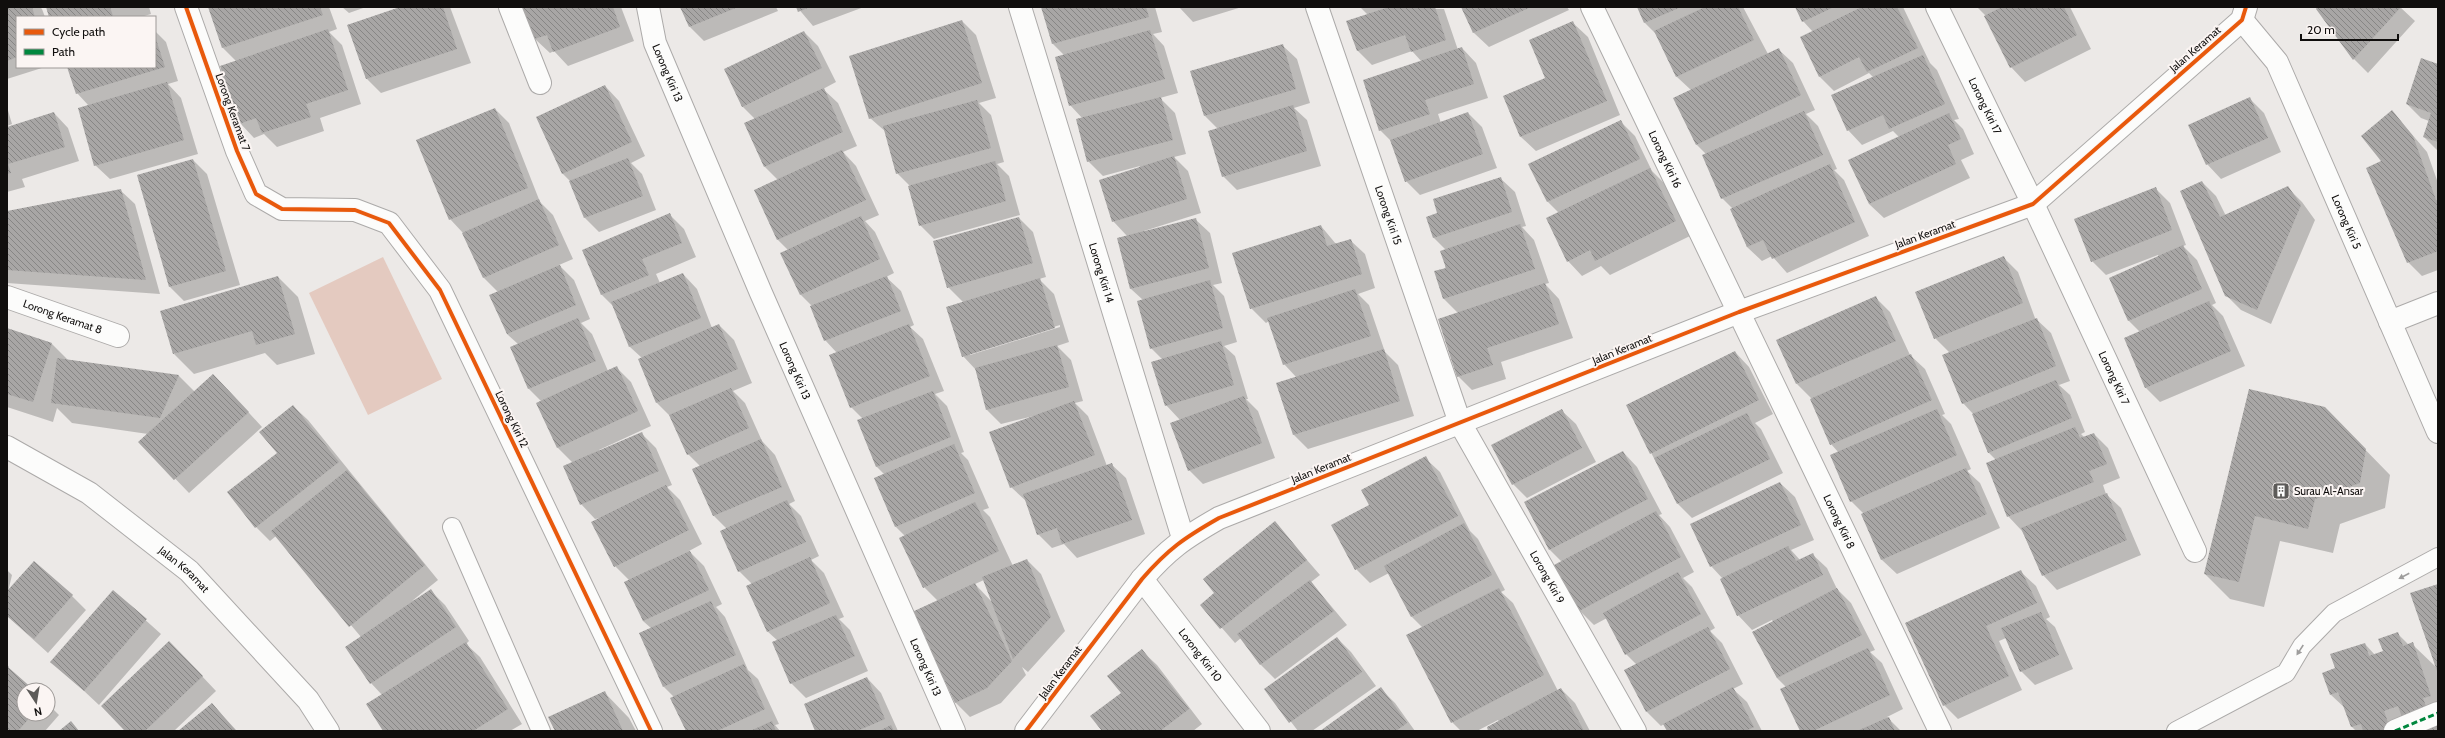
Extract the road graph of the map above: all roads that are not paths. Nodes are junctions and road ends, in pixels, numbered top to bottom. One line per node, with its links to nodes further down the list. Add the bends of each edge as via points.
1 (186, 7): 11 (street, Lorong Keramat 7, via 237,151 256,194)
2 (510, 7): 9 (street)
3 (648, 7): 29 (street, Lorong Kiri 13, via 655,43 761,293)
4 (1020, 7): 21 (street, Lorong Kiri 14)
5 (1317, 7): 17 (street, Lorong Kiri 15)
6 (1592, 7): 14 (street, Lorong Kiri 16)
7 (1937, 7): 10 (street, Lorong Kiri 17)
8 (2244, 13): 10 (street, Jalan Keramat); 15 (street, Lorong Kiri 5, via 2277,62)
9 (540, 83)
10 (2033, 204): 14 (street, Jalan Keramat); 22 (street, Lorong Kiri 7)
11 (282, 209): 28 (street, Lorong Kiri 12, via 355,210 389,223 440,290)
12 (7, 297): 16 (street, Lorong Keramat 8)
13 (2438, 302): 15 (street)
14 (1739, 312): 17 (street, Jalan Keramat); 33 (street, Lorong Kiri 8)
15 (2390, 322): 18 (street, Lorong Kiri 5)
16 (118, 336)
17 (1460, 423): 21 (street, Jalan Keramat, via 1219,518); 32 (street, Lorong Kiri 9)
18 (2438, 432)
19 (7, 446): 26 (street, Jalan Keramat, via 89,492 189,571 308,700)
20 (452, 527): 27 (lane)
21 (1183, 538): 24 (street, Jalan Keramat, via 1160,558)
22 (2195, 551)
23 (2438, 557): 34 (lane, one-way to 34, via 2334,613 2302,646 2286,673)
24 (1142, 579): 30 (street, Jalan Keramat); 31 (street, Lorong Kiri 10)
25 (2438, 713): 35 (street)
26 (328, 731)
27 (541, 731)
28 (651, 731)
29 (954, 731)
30 (1026, 731)
31 (1259, 731)
32 (1635, 731)
33 (1940, 731)
34 (2176, 731)
35 (2395, 731)

